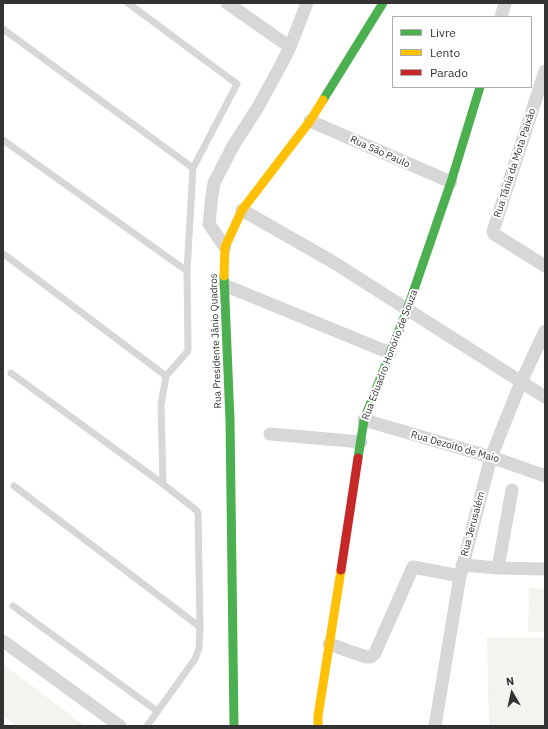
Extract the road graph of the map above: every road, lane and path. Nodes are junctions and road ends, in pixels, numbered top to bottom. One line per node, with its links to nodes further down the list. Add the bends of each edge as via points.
1 (128, 3): 13 (lane, via 237,84)
2 (227, 3): 8 (street)
3 (307, 3): 8 (street)
4 (383, 3): 11 (street, Rua Presidente Jânio Quadros)
5 (505, 3): 6 (street)
6 (501, 16)
7 (3, 29): 13 (lane)
8 (290, 47): 16 (street, via 214,183 209,224)
9 (545, 71): 18 (street, Rua Tânia da Mota Paixão, via 493,232)
10 (480, 88): 14 (street, Rua Eduadro Honório de Souza)
11 (310, 121): 14 (street, Rua São Paulo); 15 (street, Rua Presidente Jânio Quadros)
12 (3, 140): 19 (lane)
13 (194, 168): 19 (lane)
14 (451, 182): 21 (street, Rua Eduadro Honório de Souza)
15 (242, 210): 16 (street, Rua Presidente Jânio Quadros); 21 (street, via 321,255)
16 (225, 248): 20 (street, Rua Presidente Jânio Quadros)
17 (5, 255): 25 (lane)
18 (545, 266)
19 (187, 271): 25 (lane, via 188,351)
20 (224, 285): 23 (street); 46 (street, Rua Presidente Jânio Quadros, via 230,420)
21 (408, 310): 23 (street, Rua Eduadro Honório de Souza); 26 (street)
22 (545, 332): 26 (street, Rua Jerusalém)
23 (390, 353): 28 (street, Rua Eduadro Honório de Souza)
24 (11, 373): 33 (lane)
25 (166, 376): 33 (lane, via 161,405)
26 (521, 382): 27 (street); 31 (street, Rua Jerusalém)
27 (545, 397)
28 (364, 420): 30 (street, Rua Eduadro Honório de Souza); 31 (street, Rua Dezoito de Maio)
29 (270, 434): 30 (street)
30 (361, 442): 42 (street, Rua Eduadro Honório de Souza)
31 (491, 457): 32 (street, Rua Dezoito de Maio); 38 (street, Rua Jerusalém)
32 (545, 476)
33 (163, 484): 40 (lane, via 198,513)
34 (14, 486): 40 (lane)
35 (512, 490): 36 (street)
36 (498, 568): 37 (street); 38 (street)
37 (545, 569)
38 (461, 571): 42 (street, via 413,567 371,657); 48 (street, Rua Jerusalém)
39 (13, 606): 43 (lane)
40 (200, 627): 43 (lane, via 199,648 195,659)
41 (3, 641): 44 (street)
42 (329, 644): 47 (street, Rua Eduadro Honório de Souza)
43 (157, 711): 45 (lane)
44 (120, 726)
45 (147, 726)
46 (234, 726)
47 (318, 726)
48 (435, 726)

